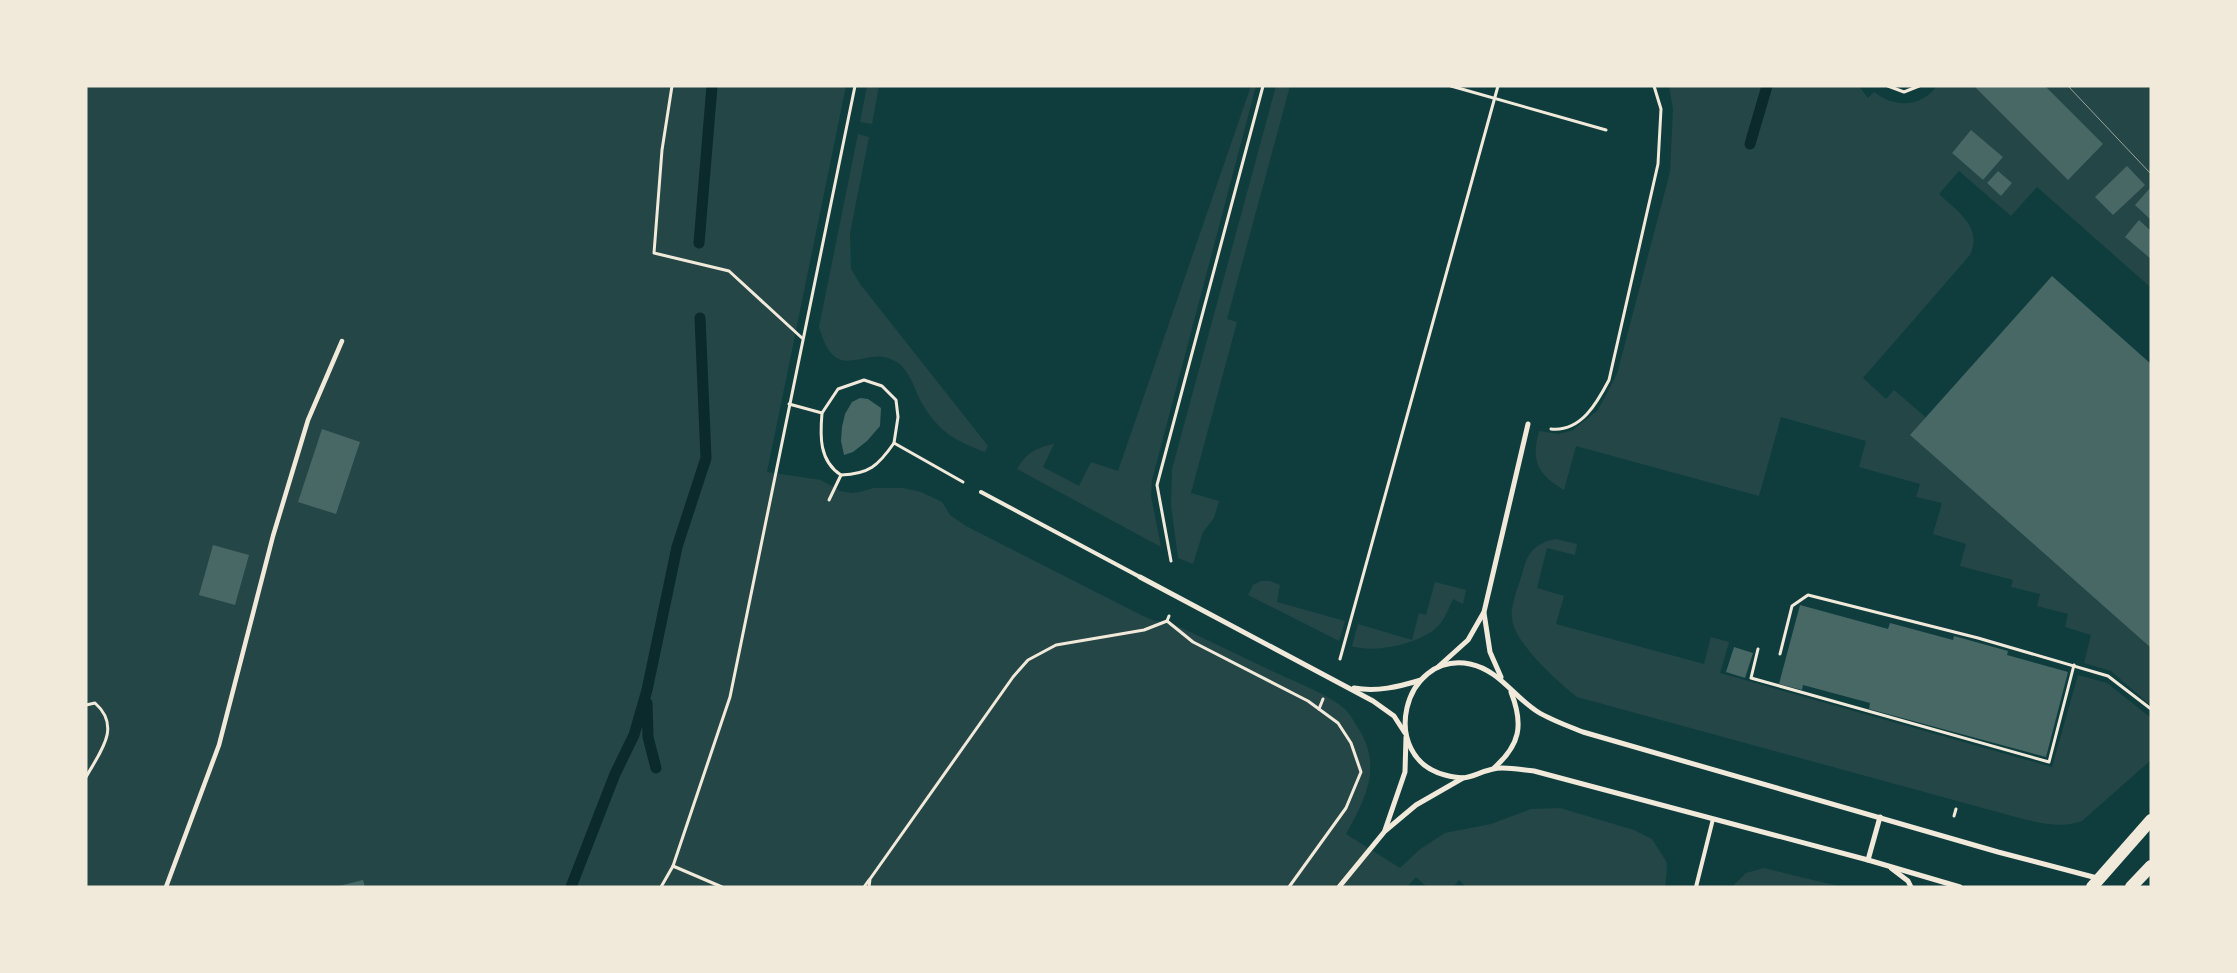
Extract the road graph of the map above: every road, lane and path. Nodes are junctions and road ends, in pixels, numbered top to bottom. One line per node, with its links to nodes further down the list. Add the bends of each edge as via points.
1 (672, 86): 11 (path, via 662,150 654,254 729,271)
2 (855, 86): 11 (path, via 832,208)
3 (1263, 86): 20 (path, via 1157,485)
4 (1451, 86): 9 (path)
5 (1498, 86): 9 (path)
6 (1654, 86): 15 (path, via 1661,109 1658,164 1609,380 1595,406 1573,426 1553,429)
7 (1888, 86): 8 (path, via 1904,92)
8 (1918, 86)
9 (1495, 99): 10 (path); 29 (path, via 1344,650)
10 (1606, 130)
11 (802, 338): 13 (path)
12 (342, 341): 51 (street, via 308,420 273,536 219,745)
13 (789, 404): 14 (path); 47 (path, via 730,697)
14 (822, 413): 16 (path, via 838,389 864,380 882,386 896,400 898,417); 17 (path, via 820,440 828,463)
15 (1528, 424): 23 (street)
16 (894, 444): 17 (path, via 874,467); 18 (path)
17 (841, 475): 19 (path)
18 (981, 492): 21 (lane)
19 (829, 500)
20 (1171, 561)
21 (1140, 577): 22 (street)
22 (1175, 596): 24 (path); 29 (street)
23 (1484, 612): 28 (street, via 1468,640); 31 (street, via 1490,652)
24 (1167, 621): 35 (path, via 1193,642); 49 (path, via 1144,630 1056,645 1028,660)
25 (1758, 649): 27 (path, via 1751,678 2049,762)
26 (1780, 654): 27 (path, via 1792,606 1808,595)
27 (2074, 665): 36 (path, via 2108,676)
28 (1436, 669): 30 (street); 31 (street, via 1470,664 1489,670)
29 (1331, 678): 32 (street); 35 (path)
30 (1424, 679): 32 (street, via 1395,688 1366,690); 37 (street, via 1417,684 1407,702 1404,716)
31 (1505, 684): 33 (street)
32 (1348, 687): 37 (street, via 1394,716)
33 (1511, 692): 38 (street, via 1518,711 1516,740 1506,757); 41 (street, via 1538,712 1583,732)
34 (86, 705): 39 (path, via 95,703 105,712 109,730)
35 (1319, 709): 56 (path, via 1338,723 1351,743 1361,772 1346,808)
36 (2151, 709)
37 (1406, 736): 40 (street, via 1414,752 1428,767 1444,775); 44 (street, via 1405,772)
38 (1494, 768): 40 (street); 42 (street, via 1534,771)
39 (86, 777)
40 (1463, 778): 44 (street, via 1416,805)
41 (1880, 817): 45 (street); 50 (street)
42 (1713, 819): 45 (street); 58 (lane)
43 (2151, 820): 50 (main road)
44 (1385, 831): 57 (street)
45 (1868, 860): 46 (street)
46 (1886, 865): 59 (street, via 1908,881); 60 (street)
47 (674, 866): 52 (path); 53 (path)
48 (2151, 866): 61 (main road)
49 (870, 879): 54 (path); 55 (path)
50 (2096, 884)
51 (166, 887)
52 (661, 887)
53 (722, 887)
54 (864, 887)
55 (869, 887)
56 (1289, 887)
57 (1339, 887)
58 (1696, 887)
59 (1911, 887)
60 (1960, 887)
61 (2131, 887)

